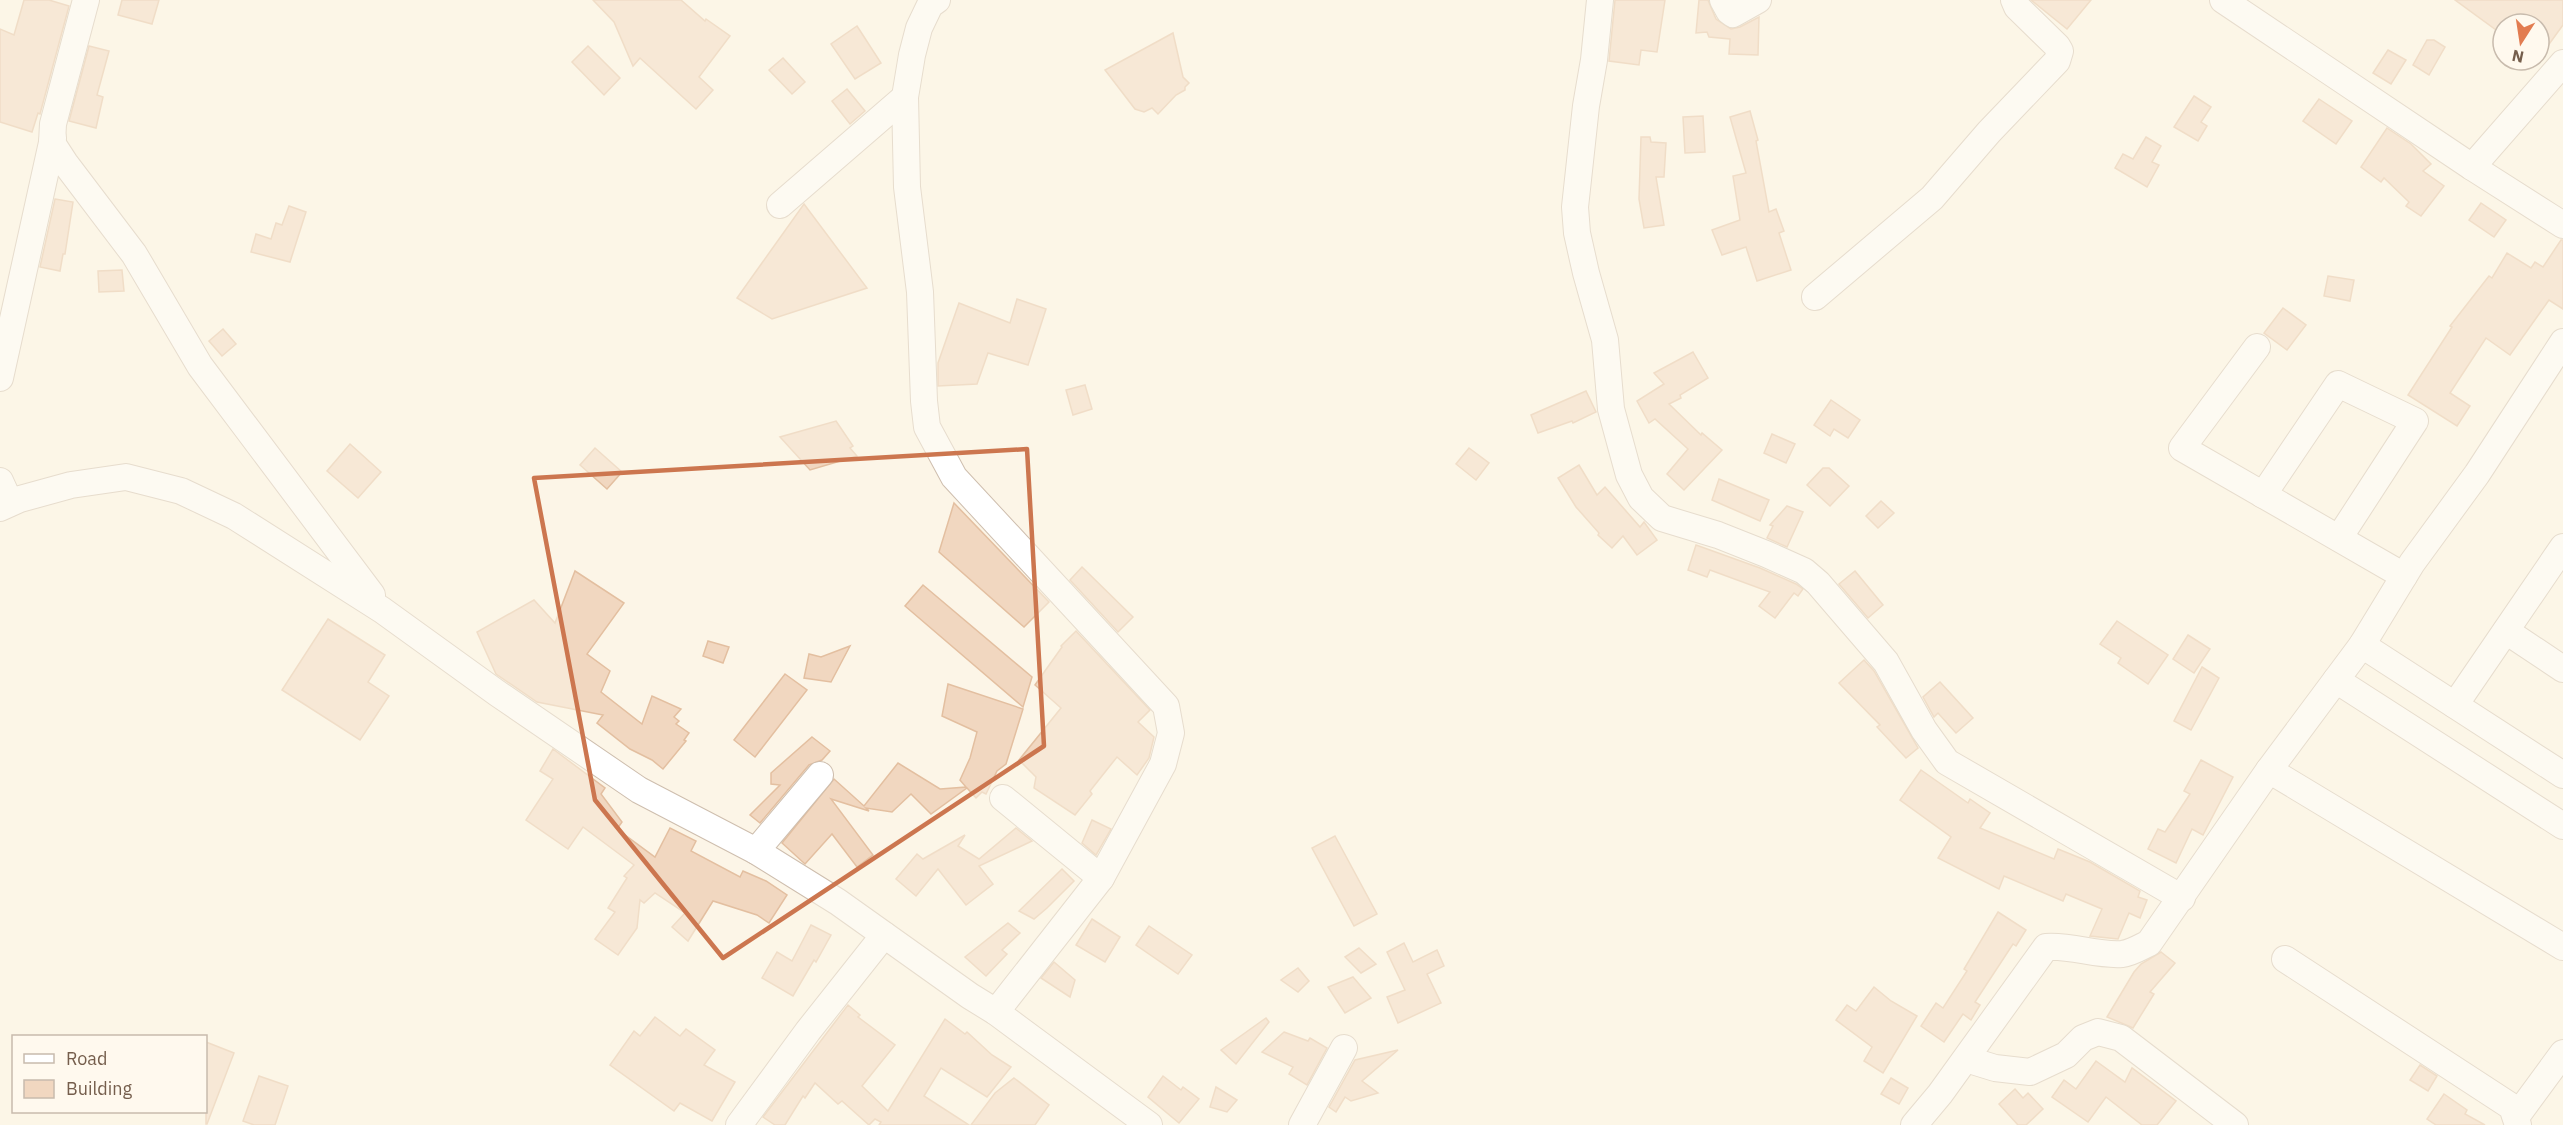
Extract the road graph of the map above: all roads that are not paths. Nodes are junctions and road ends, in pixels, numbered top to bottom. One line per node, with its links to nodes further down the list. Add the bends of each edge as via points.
1 (86, 0): 10 (street, via 53,124)
2 (937, 0): 9 (street, via 930,5 920,28)
3 (1600, 0): 36 (street, via 1575,207 1577,233 1605,340 1611,409 1629,475 1641,498 1662,518 1718,535 1804,571 1886,662 1947,762)
4 (1723, 0): 5 (street, via 1733,14)
5 (1758, 0)
6 (2014, 0): 14 (street, via 2057,46 2057,61 1932,198)
7 (2223, 0): 11 (street)
8 (2563, 63): 11 (street)
9 (905, 97): 12 (street); 35 (street, via 907,187 920,292 927,427 954,477 1166,706 1171,734 1163,764)
10 (53, 138): 17 (street); 23 (street, via 52,143 65,163 134,254 200,366)
11 (2472, 167): 13 (street)
12 (780, 205)
13 (2563, 225)
14 (1815, 297)
15 (2563, 342): 22 (street, via 2477,474)
16 (2257, 347): 18 (street, via 2182,448)
17 (0, 378)
18 (2263, 495): 20 (street); 20 (street, via 2338,384 2415,421)
19 (3, 497): 23 (street, via 126,477 181,491 234,516)
20 (2338, 538): 22 (street)
21 (2563, 548): 24 (street)
22 (2404, 576): 25 (street)
23 (382, 610): 34 (street, via 639,790)
24 (2506, 631): 26 (street); 28 (street)
25 (2362, 645): 27 (street); 28 (street)
26 (2563, 669)
27 (2336, 680): 29 (street); 33 (street)
28 (2455, 705): 31 (street)
29 (2269, 770): 36 (street); 38 (street)
30 (820, 775): 34 (street)
31 (2563, 775)
32 (1003, 798): 35 (street)
33 (2563, 826)
34 (756, 851): 37 (street)
35 (1101, 878): 40 (street)
36 (2182, 898): 43 (street, via 2149,943 2124,954 2064,945 2046,947)
37 (884, 935): 40 (street); 45 (street)
38 (2563, 947)
39 (2285, 959): 44 (street, via 2512,1107)
40 (996, 1012): 46 (street)
41 (1344, 1048): 47 (street)
42 (2563, 1053): 44 (street)
43 (1966, 1059): 48 (street); 49 (street, via 1995,1068 2030,1072 2050,1065 2083,1038 2098,1032 2121,1038)
44 (2517, 1121)
45 (740, 1125)
46 (1149, 1125)
47 (1302, 1125)
48 (1914, 1125)
49 (2235, 1125)

